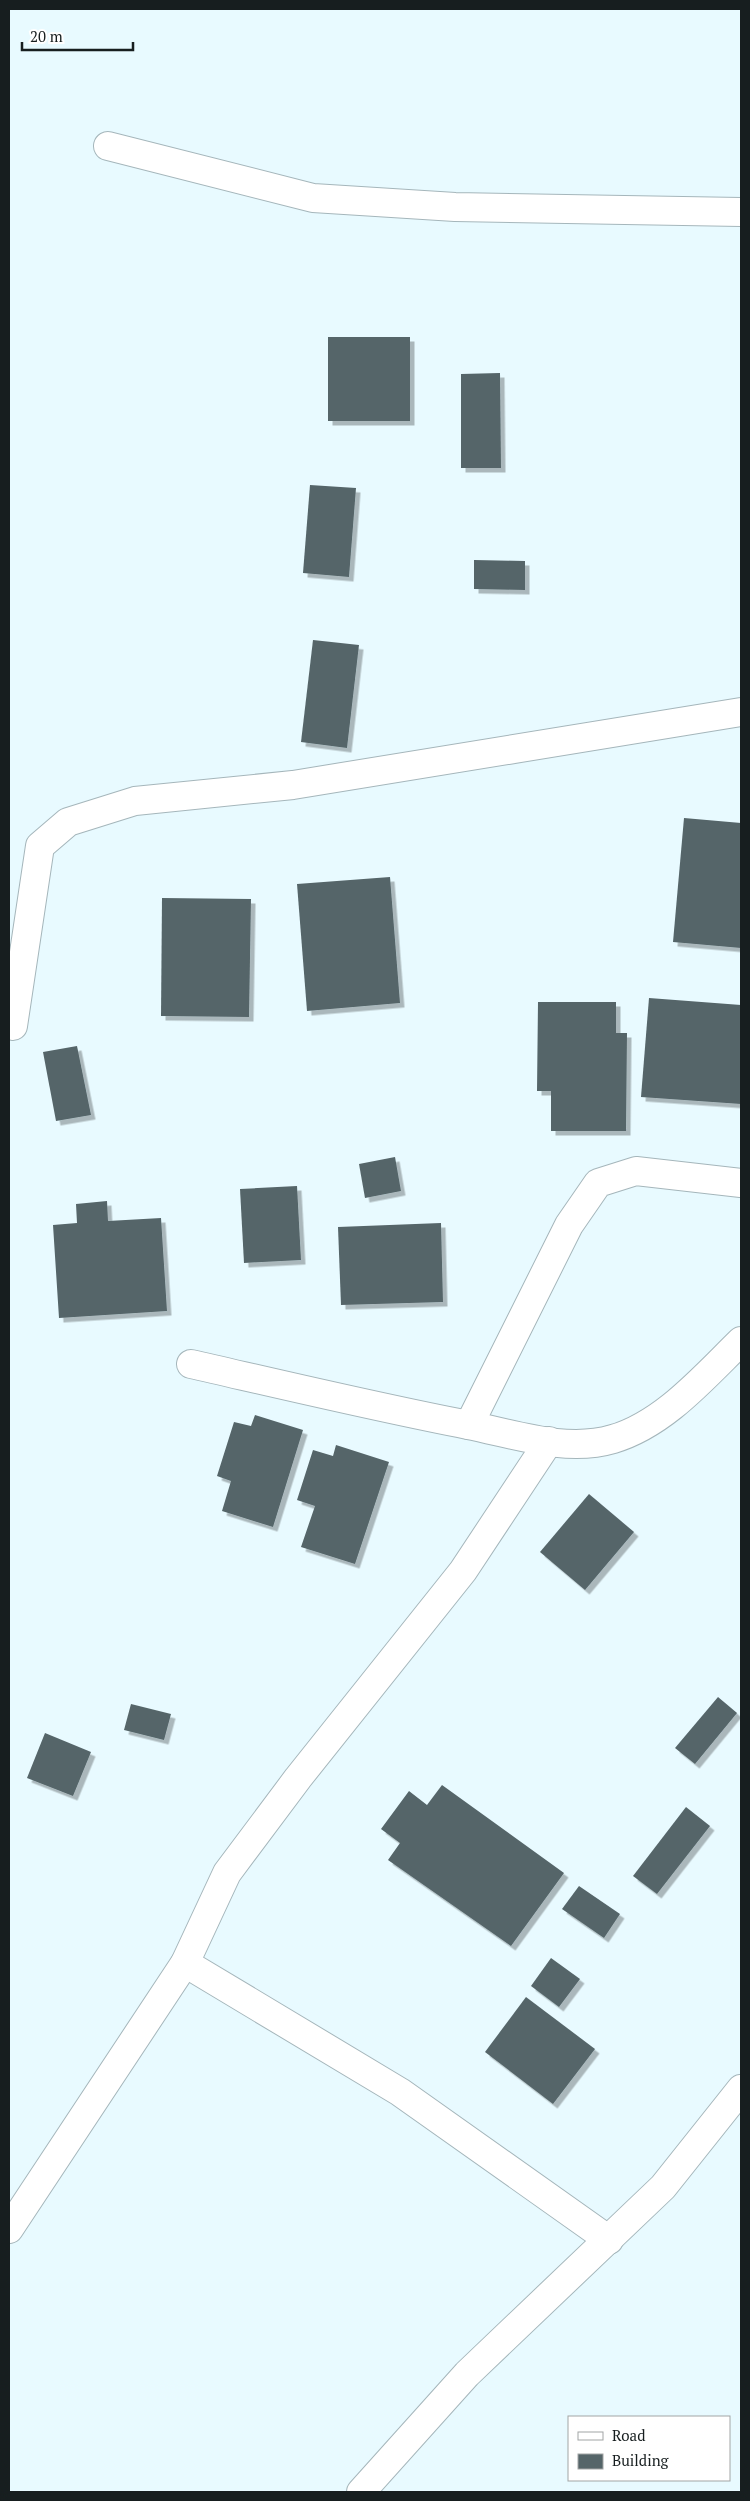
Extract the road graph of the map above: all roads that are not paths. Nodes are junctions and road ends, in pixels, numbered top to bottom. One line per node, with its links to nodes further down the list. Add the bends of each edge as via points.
1 (108, 146): 2 (street, via 313,198 455,207)
2 (741, 212)
3 (741, 712): 4 (street, via 292,785 135,801 68,822 40,846)
4 (13, 1026)
5 (741, 1183): 8 (street, via 636,1170 598,1183 569,1225)
6 (741, 1341): 9 (street, via 662,1414 635,1431 588,1444)
7 (191, 1364): 8 (street)
8 (469, 1425): 9 (street)
9 (550, 1441): 10 (street, via 463,1571 298,1778 227,1873)
10 (185, 1963): 12 (street); 13 (street, via 400,2092)
11 (741, 2089): 13 (street, via 663,2187)
12 (9, 2229)
13 (609, 2240): 14 (street, via 467,2374)
14 (361, 2492)

